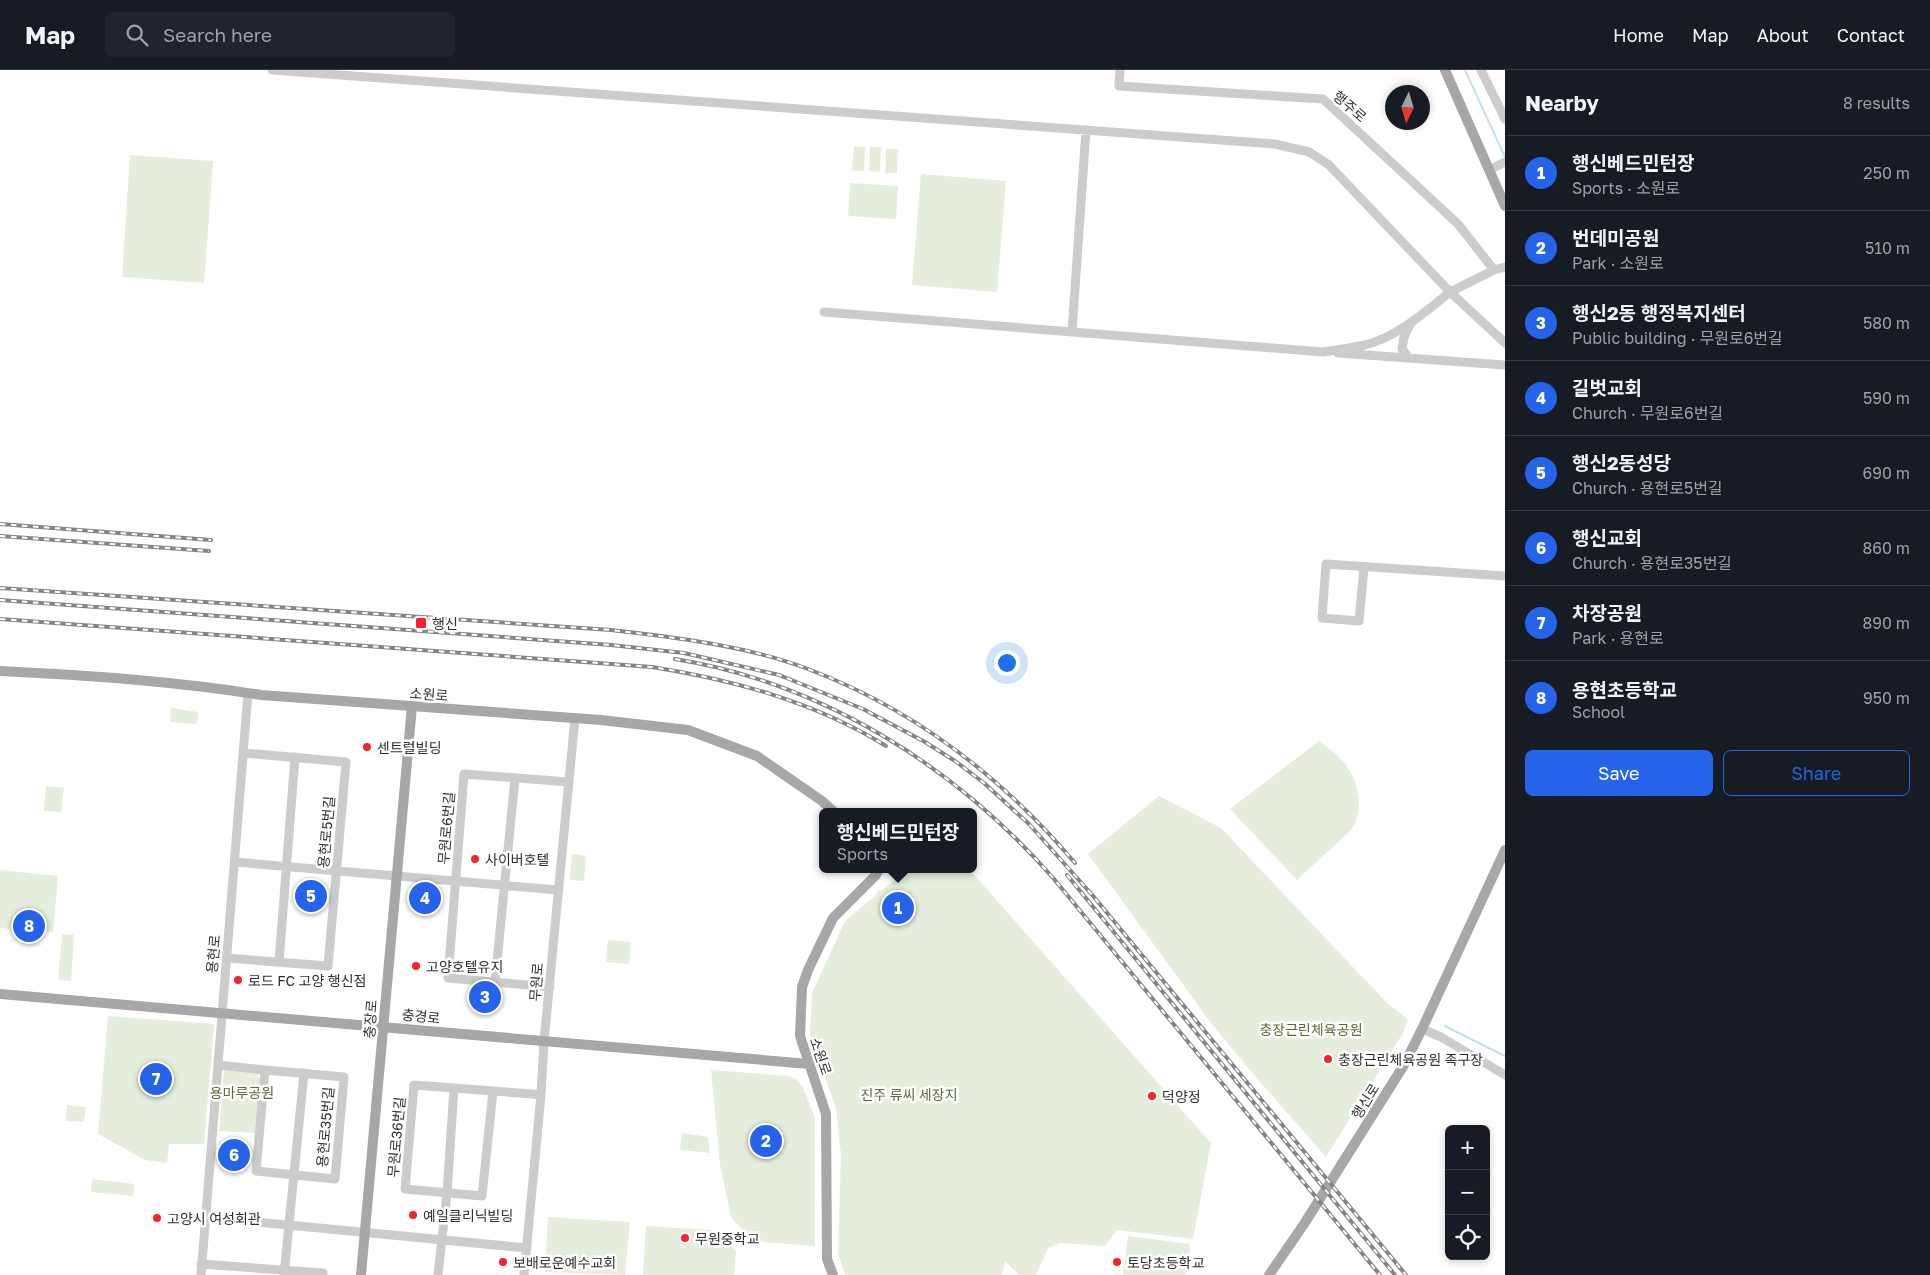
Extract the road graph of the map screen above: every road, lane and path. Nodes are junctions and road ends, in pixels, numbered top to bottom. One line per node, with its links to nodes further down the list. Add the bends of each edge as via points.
1 (272, 70): 6 (street)
2 (1120, 70): 10 (street, 행주로, via 1119,86 1322,100 1458,224)
3 (1445, 70): 7 (main road)
4 (1481, 70): 5 (street)
5 (1505, 119)
6 (1086, 130): 11 (street, via 1274,144 1309,152 1329,165); 14 (street)
7 (1497, 166): 8 (main road)
8 (1505, 206)
9 (1505, 266): 10 (street)
10 (1494, 270): 11 (street)
11 (1450, 292): 13 (street); 15 (street)
12 (824, 312): 14 (street)
13 (1412, 322): 16 (street, via 1366,345); 17 (street, via 1402,349)
14 (1072, 332): 16 (street)
15 (1505, 343)
16 (1323, 352): 17 (street)
17 (1409, 358): 18 (street)
18 (1505, 365)
19 (1364, 567): 19 (street, via 1359,621 1322,618 1326,564); 20 (street)
20 (1505, 576)
21 (0, 671): 22 (main road, 소원로, via 96,676)
22 (248, 693): 23 (main road, 소원로); 25 (street, 용현로)
23 (412, 706): 24 (main road, 소원로); 35 (main road, 충장로)
24 (575, 718): 28 (street, 무원로); 29 (main road, 소원로, via 688,730 757,756)
25 (244, 753): 26 (street, 용현로5번길); 31 (street, 용현로)
26 (295, 757): 32 (street); 33 (street, 용현로5번길, via 346,762)
27 (515, 778): 28 (street, 무원로6번길); 36 (street, 무원로6번길, via 464,774); 37 (street)
28 (569, 782): 38 (street, 무원로)
29 (830, 808)
30 (1505, 850): 46 (main road, 행신로)
31 (235, 862): 32 (street); 39 (street, 용현로)
32 (287, 866): 33 (street); 40 (street)
33 (336, 871): 35 (street); 40 (street, 용현로5번길, via 328,966)
34 (877, 873): 48 (main road, 소원로, via 833,918 802,986 800,1036)
35 (396, 876): 36 (street); 45 (main road, 충장로)
36 (455, 881): 37 (street); 41 (street, 무원로6번길, via 448,978)
37 (506, 885): 38 (street); 41 (street)
38 (558, 890): 42 (street, 무원로)
39 (226, 958): 40 (street, 용현로5번길); 44 (street, 용현로)
40 (279, 962)
41 (495, 982): 42 (street, 무원로6번길)
42 (550, 987): 47 (street, 무원로)
43 (0, 994): 44 (main road, 충경로)
44 (222, 1013): 45 (main road, 충경로); 49 (street, 용현로)
45 (383, 1026): 47 (main road, 충경로); 60 (main road, 충장로)
46 (1422, 1030): 52 (street); 72 (main road, 행신로, via 1404,1065)
47 (544, 1041): 48 (main road, 충경로); 55 (street, 무원로)
48 (809, 1064): 71 (main road, 소원로, via 826,1114 827,1259)
49 (218, 1065): 50 (street, 용현로35번길); 58 (street, 용현로)
50 (266, 1070): 51 (street, 용현로35번길); 56 (street, 용현로35번길, via 256,1171)
51 (304, 1073): 56 (street, 용현로35번길); 56 (street, 용현로35번길, via 344,1077 334,1179)
52 (1505, 1075)
53 (454, 1088): 54 (street, 무원로36번길); 57 (street); 57 (street, 무원로36번길, via 414,1085 406,1189)
54 (493, 1091): 55 (street, 무원로36번길); 57 (street, 무원로36번길, via 482,1196)
55 (540, 1095): 62 (street, 무원로)
56 (295, 1176): 59 (street, 용현로35번길)
57 (446, 1192): 61 (street)
58 (205, 1217): 59 (street); 63 (street, 용현로)
59 (290, 1225): 60 (street); 65 (street, 용현로35번길)
60 (366, 1232): 61 (street); 68 (main road, 충장로)
61 (442, 1240): 62 (street); 69 (street)
62 (527, 1248): 70 (street, 무원로)
63 (202, 1264): 64 (street); 66 (street, 용현로)
64 (241, 1271): 65 (street)
65 (284, 1272): 67 (street)
66 (200, 1275)
67 (322, 1275)
68 (361, 1275)
69 (438, 1275)
70 (524, 1275)
71 (833, 1275)
72 (1268, 1275)

